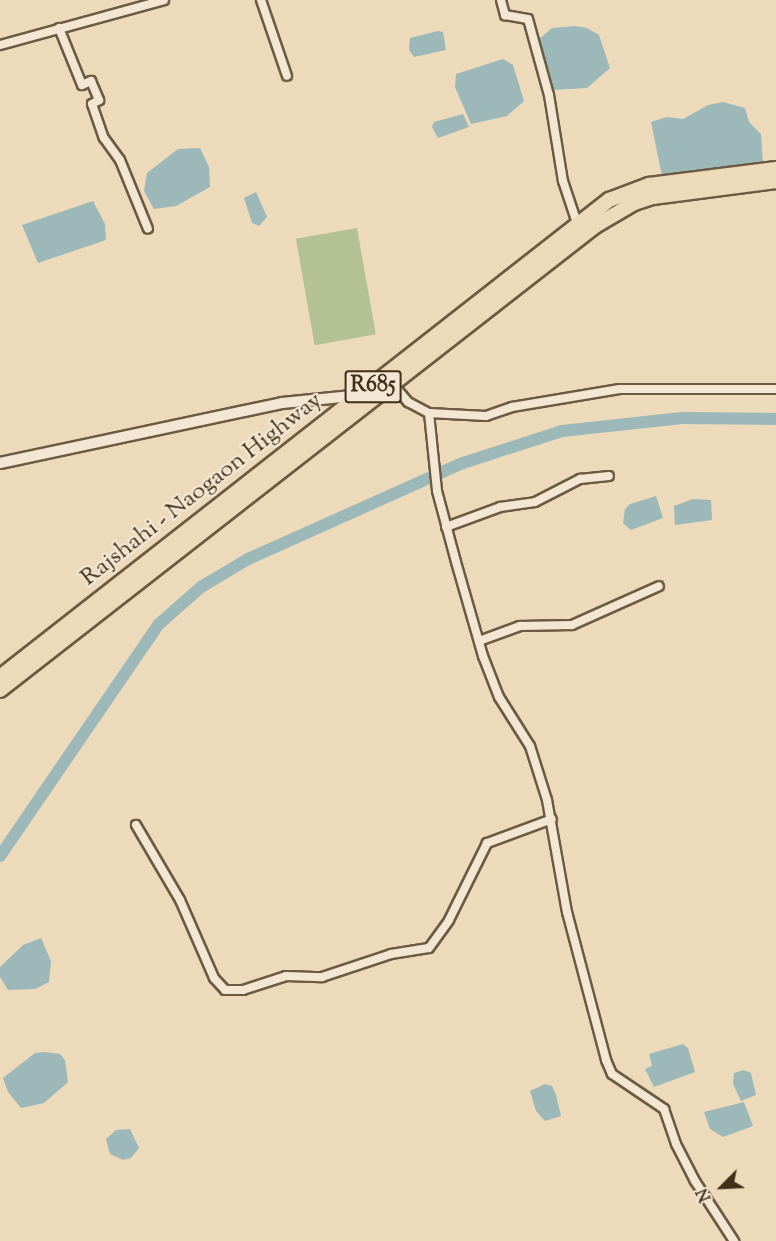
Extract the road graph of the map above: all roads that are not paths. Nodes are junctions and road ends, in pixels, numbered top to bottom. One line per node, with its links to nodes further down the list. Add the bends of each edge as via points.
1 (164, 0): 4 (street)
2 (261, 0): 6 (street)
3 (501, 0): 9 (street, via 505,15 528,19 549,95 563,181)
4 (59, 28): 5 (street); 10 (street, via 82,85 91,81 99,100 92,104 104,138 115,150)
5 (0, 45)
6 (287, 76)
7 (776, 170): 9 (main road, Rajshahi - Naogaon Highway / R685, via 650,185 609,200)
8 (776, 181): 11 (main road, Rajshahi - Naogaon Highway / R685, via 634,203)
9 (577, 223): 11 (main road, Rajshahi - Naogaon Highway / R685)
10 (148, 229)
11 (510, 283): 12 (main road, Rajshahi - Naogaon Highway / R685); 14 (main road, Rajshahi - Naogaon Highway / R685)
12 (392, 383): 15 (street, via 408,402); 16 (main road, Rajshahi - Naogaon Highway / R685)
13 (776, 389): 15 (street, via 620,389 512,407 486,416)
14 (362, 395): 16 (main road, Rajshahi - Naogaon Highway / R685); 17 (street, via 282,403)
15 (429, 413): 19 (street, via 437,491)
16 (307, 444): 22 (main road, Rajshahi - Naogaon Highway / R685); 23 (main road, Rajshahi - Naogaon Highway / R685)
17 (0, 463)
18 (609, 476): 19 (street, via 580,479 535,502 500,507)
19 (446, 527): 21 (street)
20 (659, 586): 21 (street, via 572,625 520,626)
21 (479, 641): 24 (street, via 499,697 530,746)
22 (0, 677)
23 (0, 690)
24 (552, 819): 25 (street, via 487,843 449,920 429,948 391,954 322,976 286,976 243,990 225,990 214,978 180,900); 26 (street, via 567,912 612,1074 664,1109 675,1144)
25 (136, 825)
26 (734, 1241)

